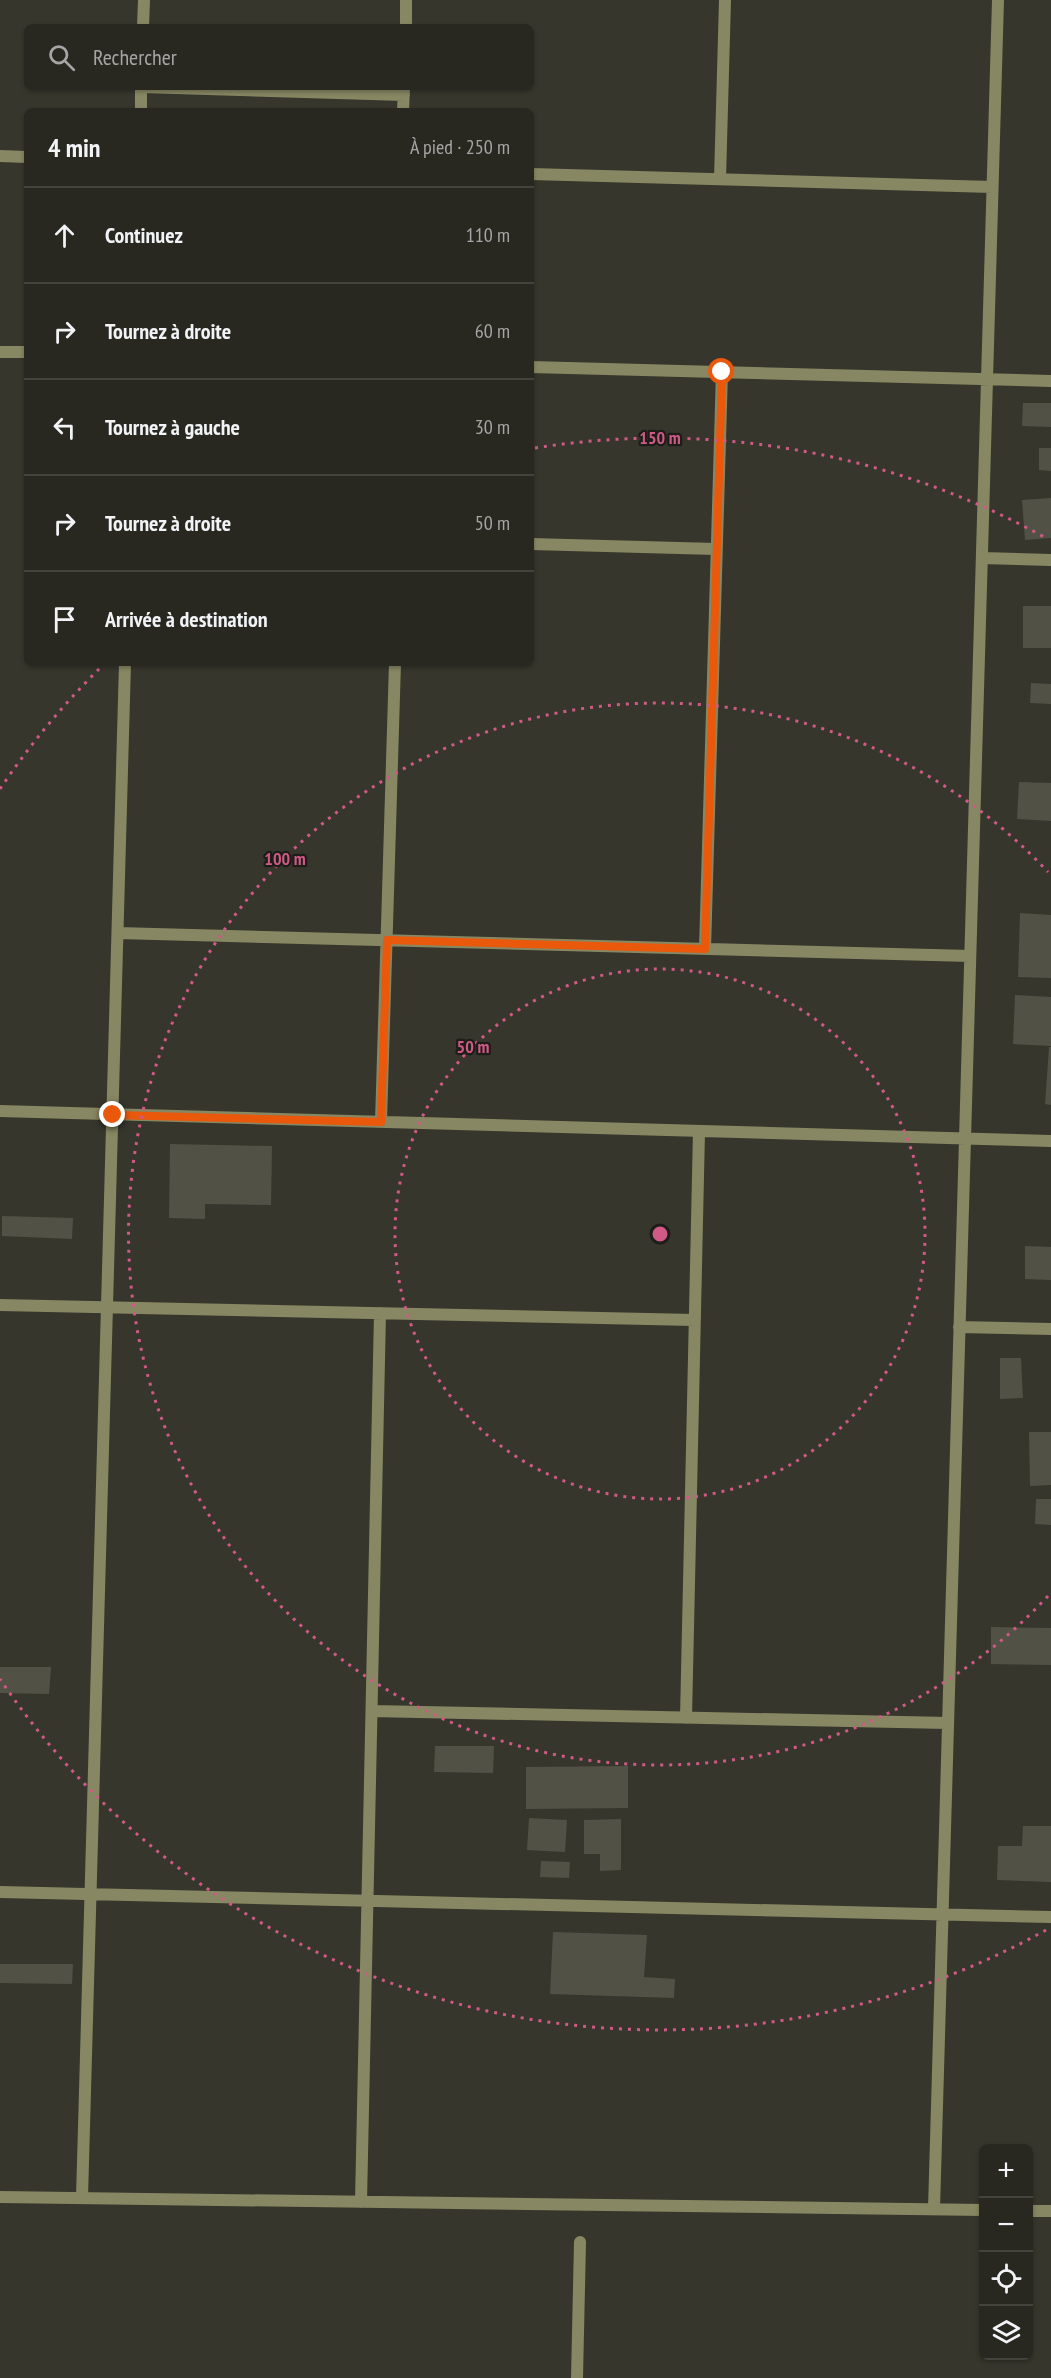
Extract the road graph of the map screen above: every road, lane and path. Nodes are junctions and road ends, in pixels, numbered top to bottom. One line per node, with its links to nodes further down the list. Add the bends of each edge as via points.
1 (144, 0): 5 (street)
2 (406, 0): 6 (street)
3 (725, 0): 15 (street)
4 (998, 0): 16 (street)
5 (143, 24)
6 (406, 24)
7 (142, 90): 10 (street)
8 (338, 90): 9 (street)
9 (404, 91): 11 (street)
10 (141, 108)
11 (403, 108)
12 (0, 156): 13 (street)
13 (24, 157)
14 (534, 174): 15 (street)
15 (720, 179): 16 (street)
16 (992, 187): 21 (street)
17 (0, 351): 18 (street)
18 (24, 352)
19 (534, 366): 20 (street)
20 (722, 372): 21 (street); 24 (street)
21 (987, 379): 22 (street); 25 (street)
22 (1051, 381)
23 (534, 544): 24 (street)
24 (716, 549): 31 (street)
25 (982, 558): 26 (street); 32 (street)
26 (1051, 560)
27 (125, 666): 29 (street)
28 (394, 666): 30 (street)
29 (118, 933): 30 (street); 34 (street)
30 (387, 940): 31 (street); 35 (street)
31 (705, 949): 32 (street)
32 (970, 956): 37 (street)
33 (0, 1112): 34 (street)
34 (113, 1115): 35 (street); 40 (street)
35 (381, 1122): 36 (street)
36 (699, 1131): 37 (street); 42 (street)
37 (965, 1139): 38 (street); 43 (street)
38 (1051, 1141)
39 (0, 1305): 40 (street)
40 (107, 1307): 41 (street); 49 (street)
41 (380, 1313): 42 (street); 45 (street)
42 (694, 1320): 46 (street)
43 (959, 1327): 44 (street); 47 (street)
44 (1051, 1329)
45 (372, 1711): 46 (street); 50 (street)
46 (686, 1718): 47 (street)
47 (948, 1724): 51 (street)
48 (0, 1892): 49 (street)
49 (91, 1894): 50 (street); 54 (street)
50 (368, 1900): 51 (street); 55 (street)
51 (942, 1914): 52 (street); 56 (street)
52 (1051, 1917)
53 (0, 2197): 54 (street)
54 (82, 2198): 55 (street)
55 (361, 2202): 56 (street)
56 (934, 2210): 57 (street)
57 (979, 2210)
58 (1033, 2211): 59 (street)
59 (1051, 2211)
60 (580, 2242): 61 (street)
61 (577, 2378)

